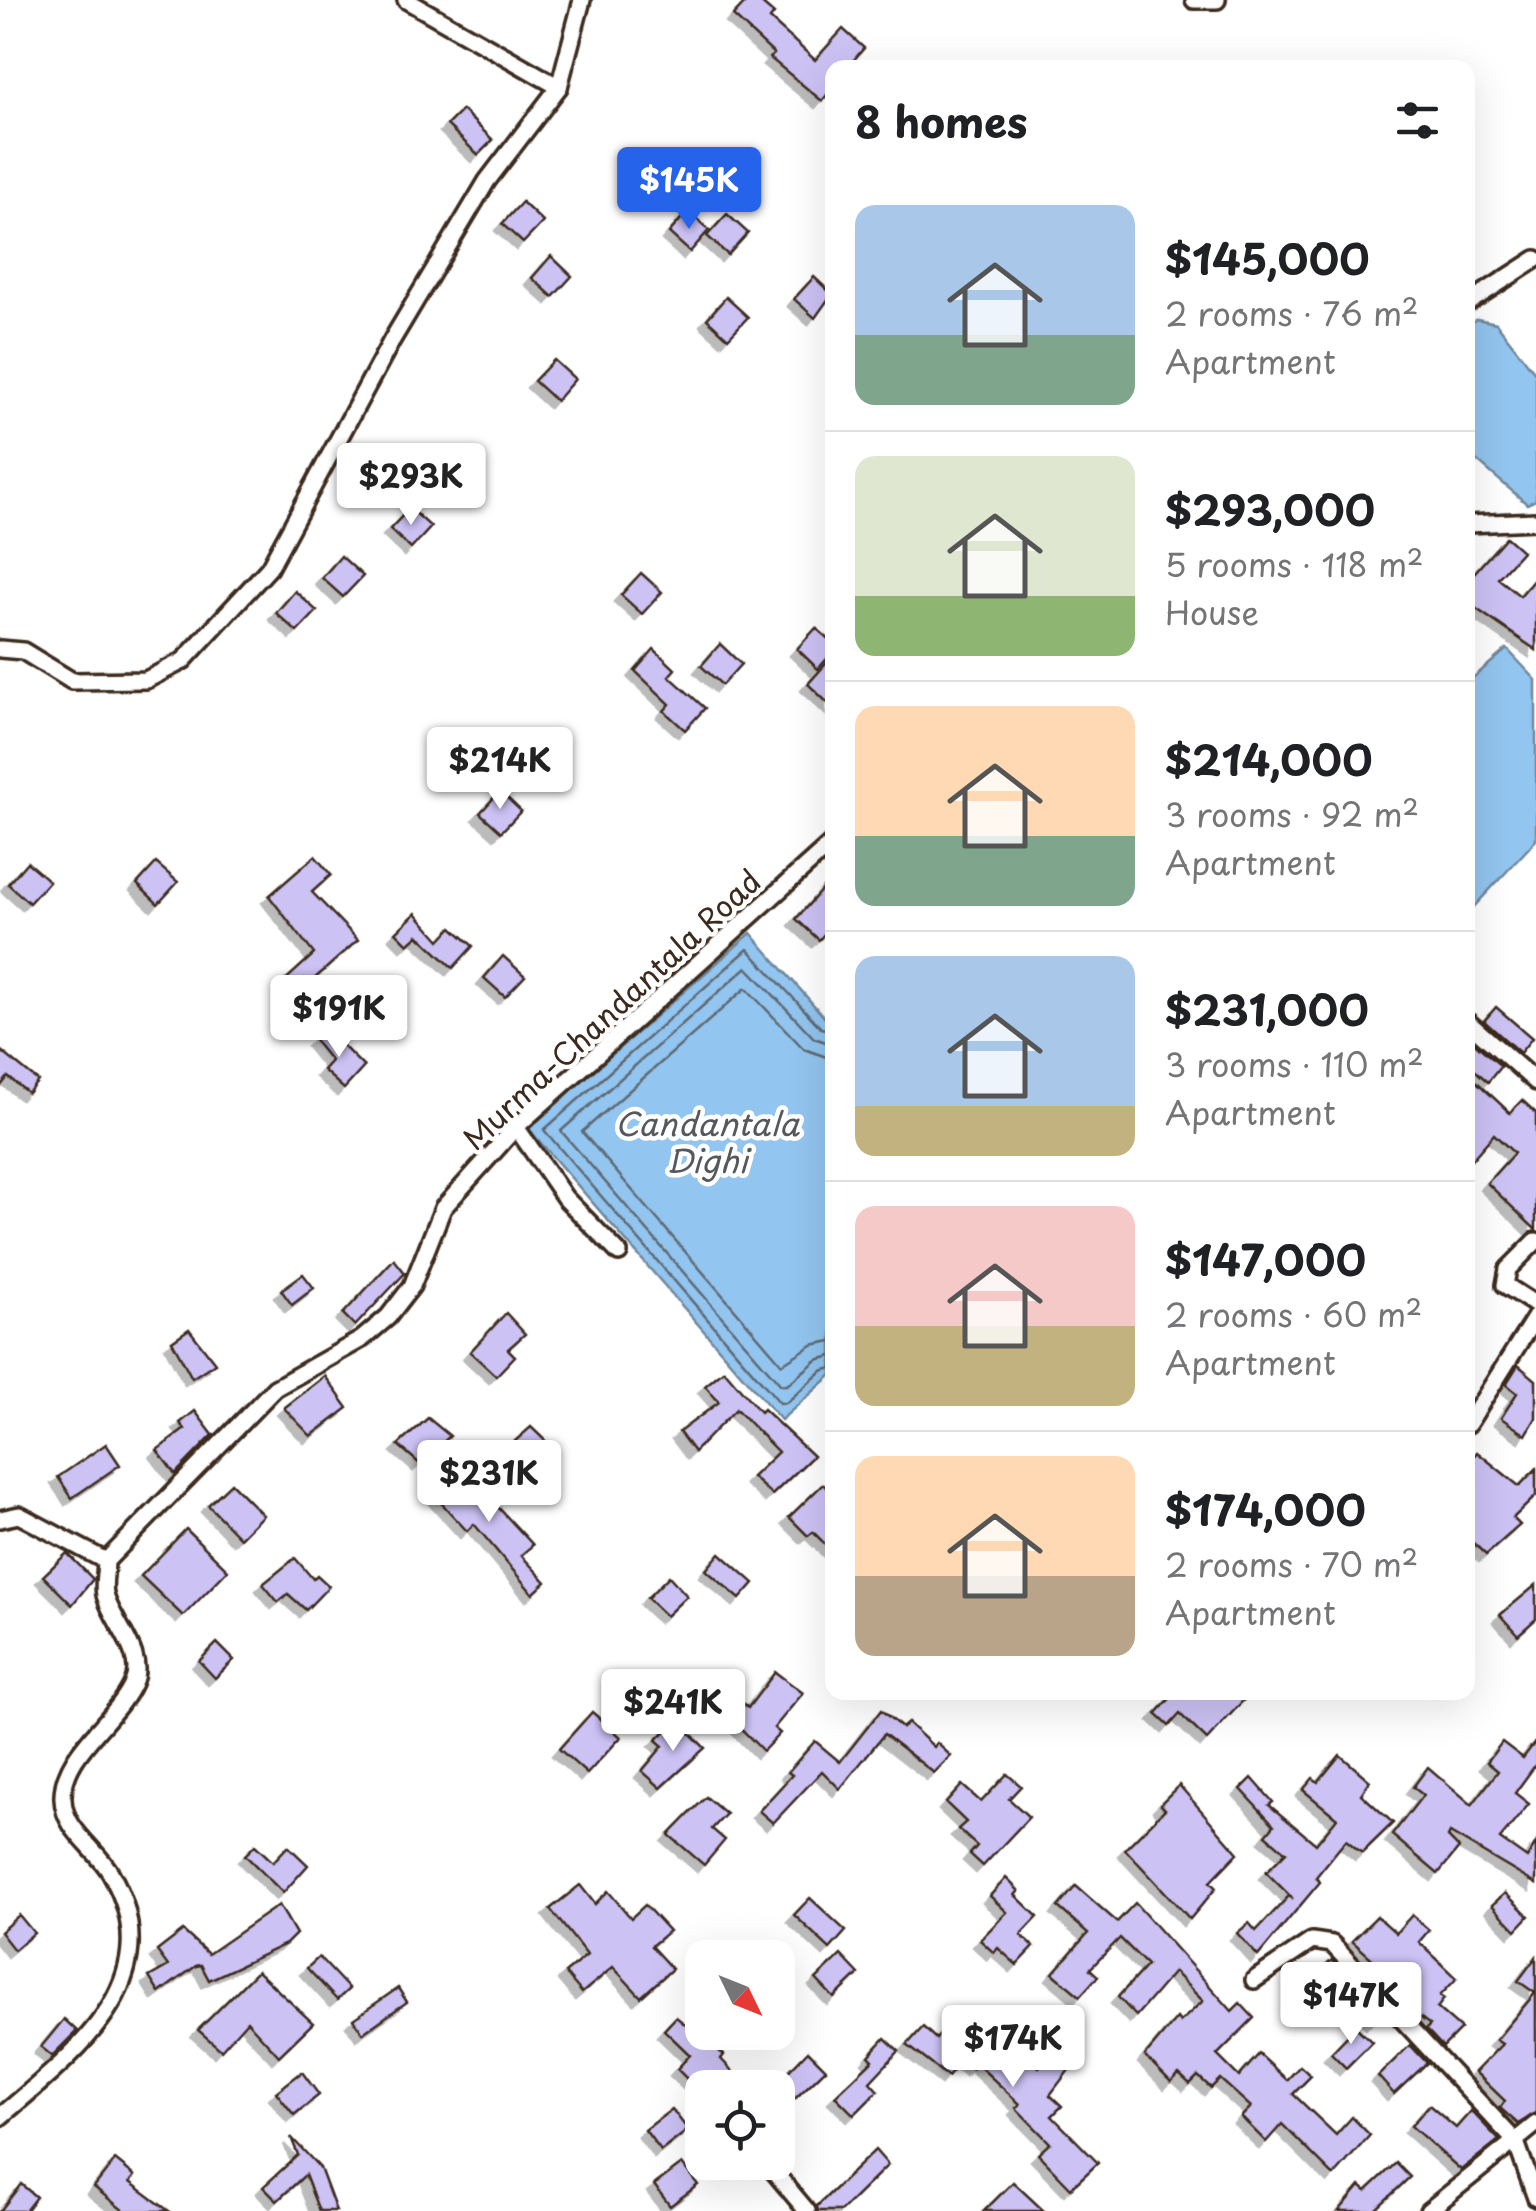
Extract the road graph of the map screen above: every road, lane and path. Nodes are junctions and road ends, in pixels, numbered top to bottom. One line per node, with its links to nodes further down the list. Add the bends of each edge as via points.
1 (406, 0): 5 (street)
2 (582, 0): 5 (street)
3 (1194, 0): 4 (street)
4 (1218, 0)
5 (559, 87): 10 (street, via 458,229 270,568 183,661 146,680 72,681 23,651)
6 (1536, 259): 7 (street)
7 (1475, 298)
8 (1536, 521): 9 (street)
9 (1475, 524)
10 (0, 649)
11 (825, 850): 14 (street, Murma-Chandantala Road)
12 (1475, 1028): 13 (street)
13 (1536, 1082)
14 (516, 1128): 16 (street, via 565,1198); 21 (street, Murma-Chandantala Road, via 443,1208 412,1286 388,1317 275,1388)
15 (1536, 1242): 17 (street, via 1508,1269 1505,1285)
16 (619, 1253)
17 (1536, 1306)
18 (1536, 1316): 19 (street)
19 (1475, 1413)
20 (0, 1519): 21 (street, via 18,1516)
21 (106, 1561): 23 (street, via 104,1596 134,1656 135,1681 70,1771 62,1796 66,1818 111,1872 134,1950 121,1994 51,2073)
22 (1254, 1980): 25 (street, via 1312,1941 1332,1944)
23 (0, 2117)
24 (1536, 2124): 25 (street)
25 (1516, 2142): 27 (street); 29 (street)
26 (781, 2180): 28 (street)
27 (1536, 2198)
28 (807, 2211)
29 (1428, 2211)

